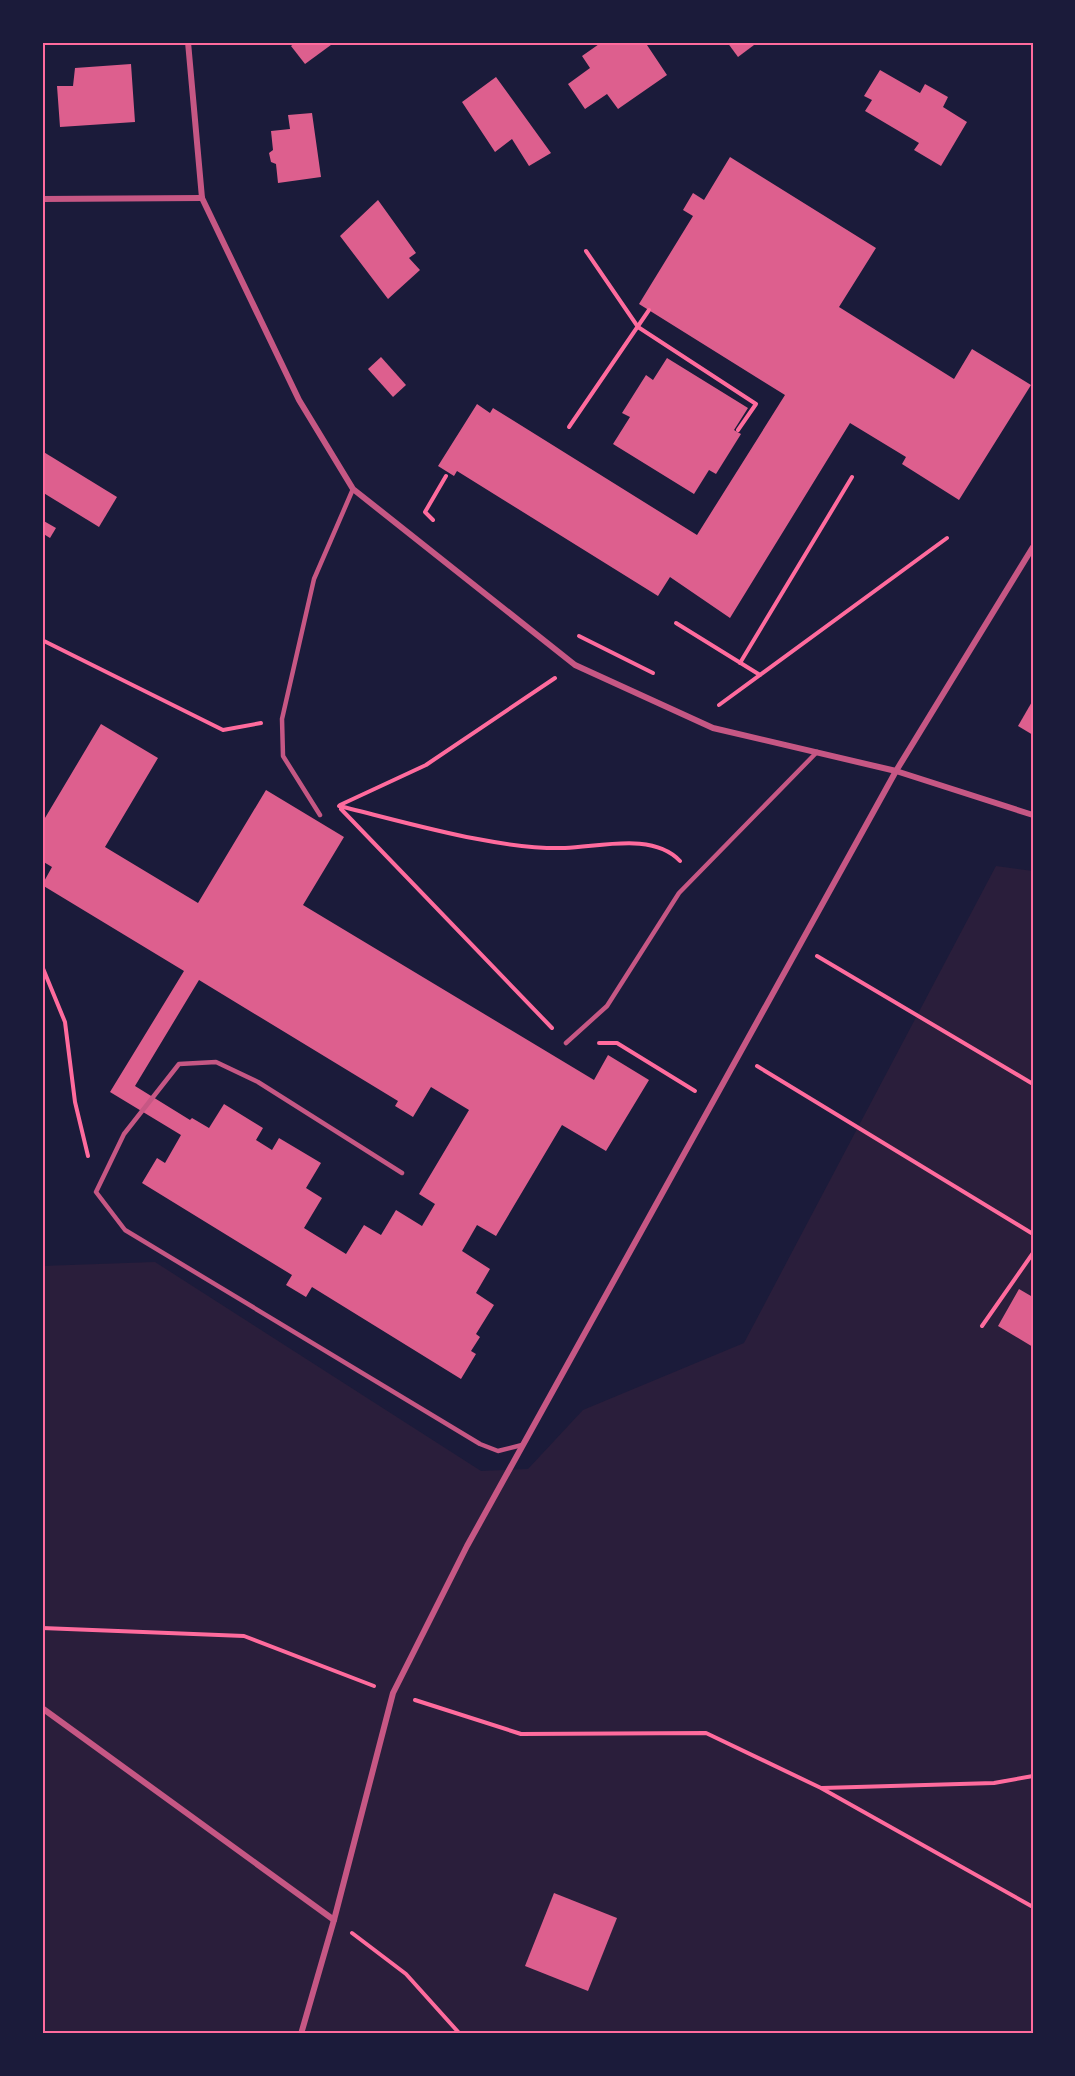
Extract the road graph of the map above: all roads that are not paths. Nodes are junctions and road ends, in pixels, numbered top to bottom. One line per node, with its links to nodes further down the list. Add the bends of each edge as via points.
1 (189, 42): 2 (street)
2 (202, 198): 3 (street); 4 (street, via 299,400)
3 (42, 199)
4 (353, 489): 6 (street, via 575,665 713,728); 8 (lane, via 314,579 282,719 283,756)
5 (1033, 547): 7 (street)
6 (816, 752): 7 (street); 10 (lane, via 679,893 607,1006)
7 (896, 771): 9 (street); 12 (street)
8 (320, 815)
9 (1033, 815)
10 (566, 1043)
11 (402, 1173): 12 (lane, via 258,1082 216,1062 179,1064 124,1134 96,1192 124,1230 480,1444 498,1451)
12 (522, 1445): 14 (street, via 393,1694)
13 (42, 1708): 14 (street)
14 (334, 1920): 15 (street)
15 (302, 2034)

